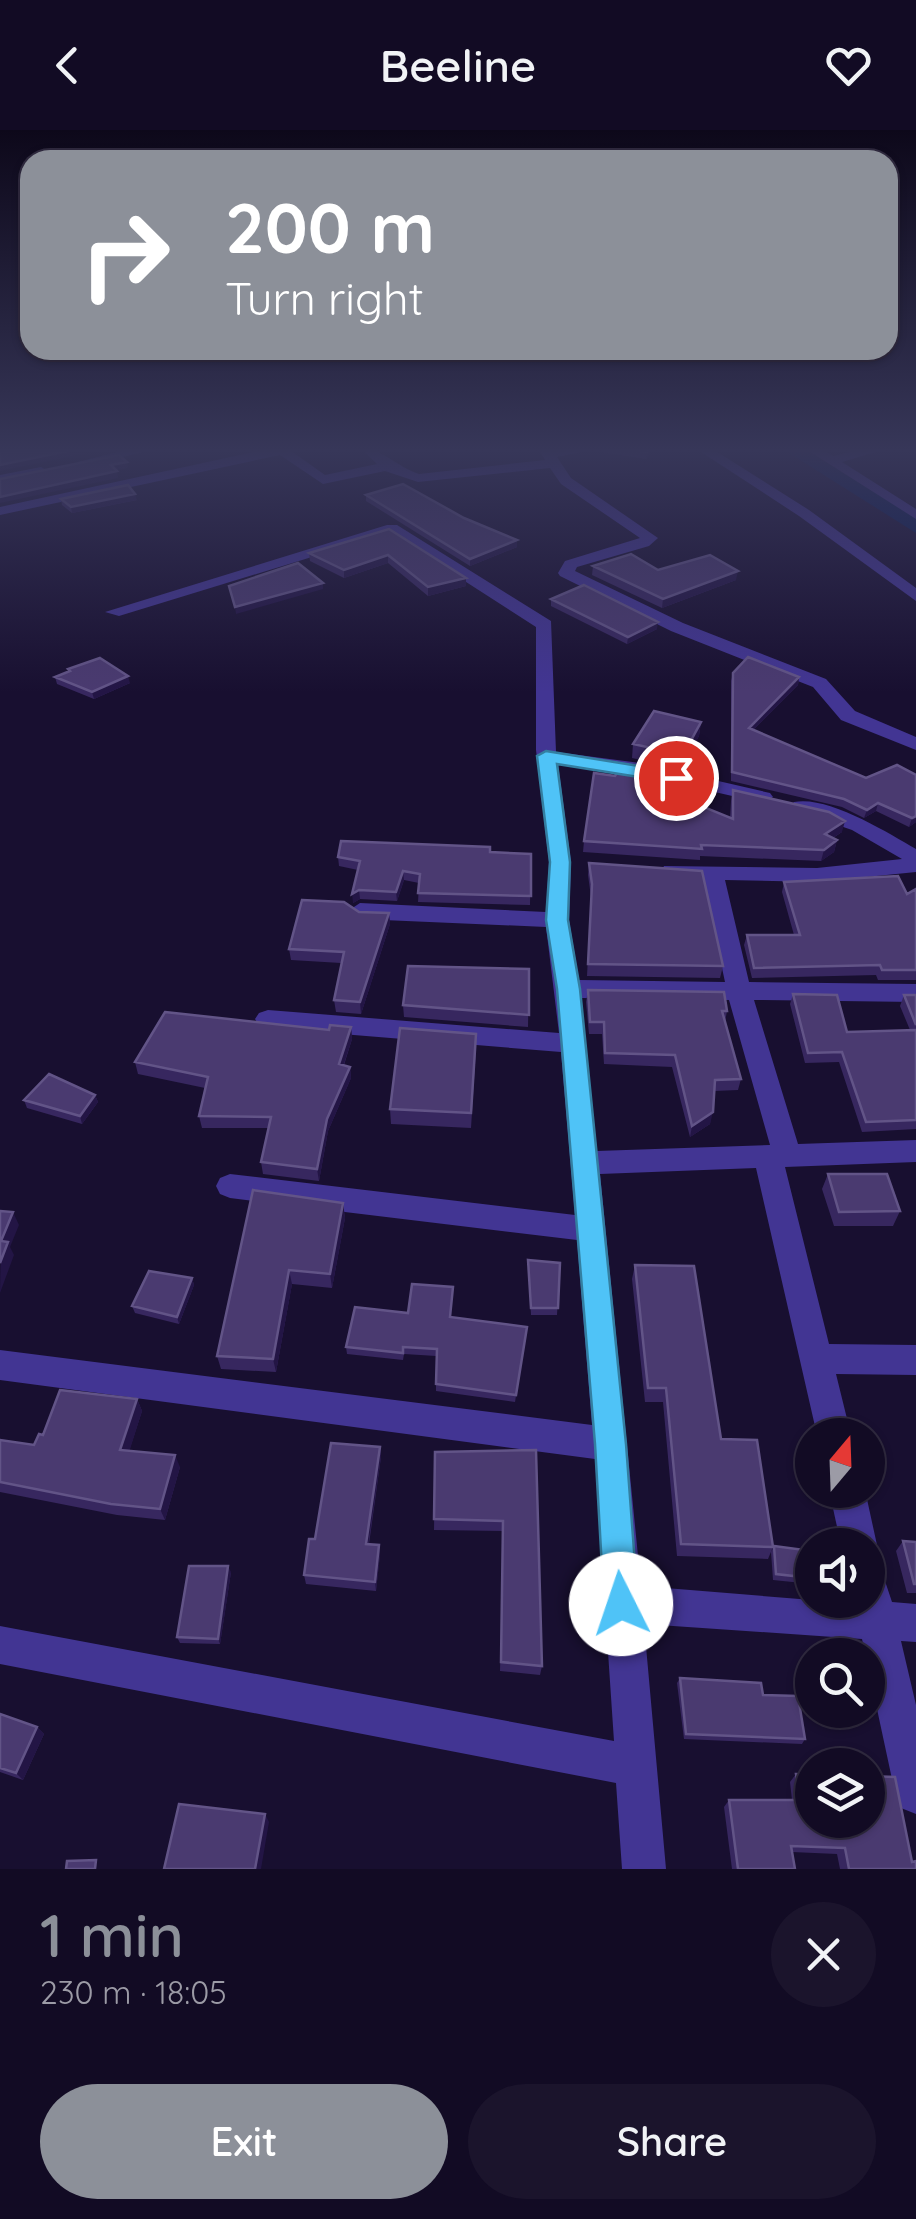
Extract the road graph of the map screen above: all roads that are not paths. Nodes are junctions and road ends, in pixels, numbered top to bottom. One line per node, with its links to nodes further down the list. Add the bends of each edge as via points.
1 (388, 529): 6 (street)
2 (394, 529): 8 (street, via 544,622)
3 (637, 529): 7 (street, via 650,538 571,564 566,573 677,627 820,683 842,714)
4 (827, 529): 5 (street)
5 (916, 596)
6 (114, 612)
7 (916, 744)
8 (546, 756): 9 (street, via 640,769 834,815); 13 (street, via 570,863)
9 (916, 862): 11 (street, via 817,875)
10 (656, 870): 11 (street)
11 (713, 874): 15 (street)
12 (360, 911): 13 (street)
13 (557, 920): 14 (street)
14 (568, 989): 15 (street); 18 (street)
15 (739, 992): 16 (street); 20 (street)
16 (916, 993)
17 (268, 1019): 18 (street)
18 (572, 1043): 21 (street)
19 (916, 1151): 20 (street)
20 (778, 1156): 21 (street); 24 (street)
21 (582, 1163): 23 (street)
22 (230, 1186): 23 (street)
23 (588, 1229): 28 (street)
24 (817, 1359): 25 (street); 27 (street)
25 (916, 1360)
26 (0, 1365): 28 (street)
27 (830, 1418)
28 (611, 1444): 29 (street)
29 (621, 1604): 30 (street); 32 (street)
30 (896, 1622): 33 (street)
31 (0, 1645): 32 (street)
32 (635, 1766): 34 (street)
33 (916, 1793)
34 (644, 1869)

